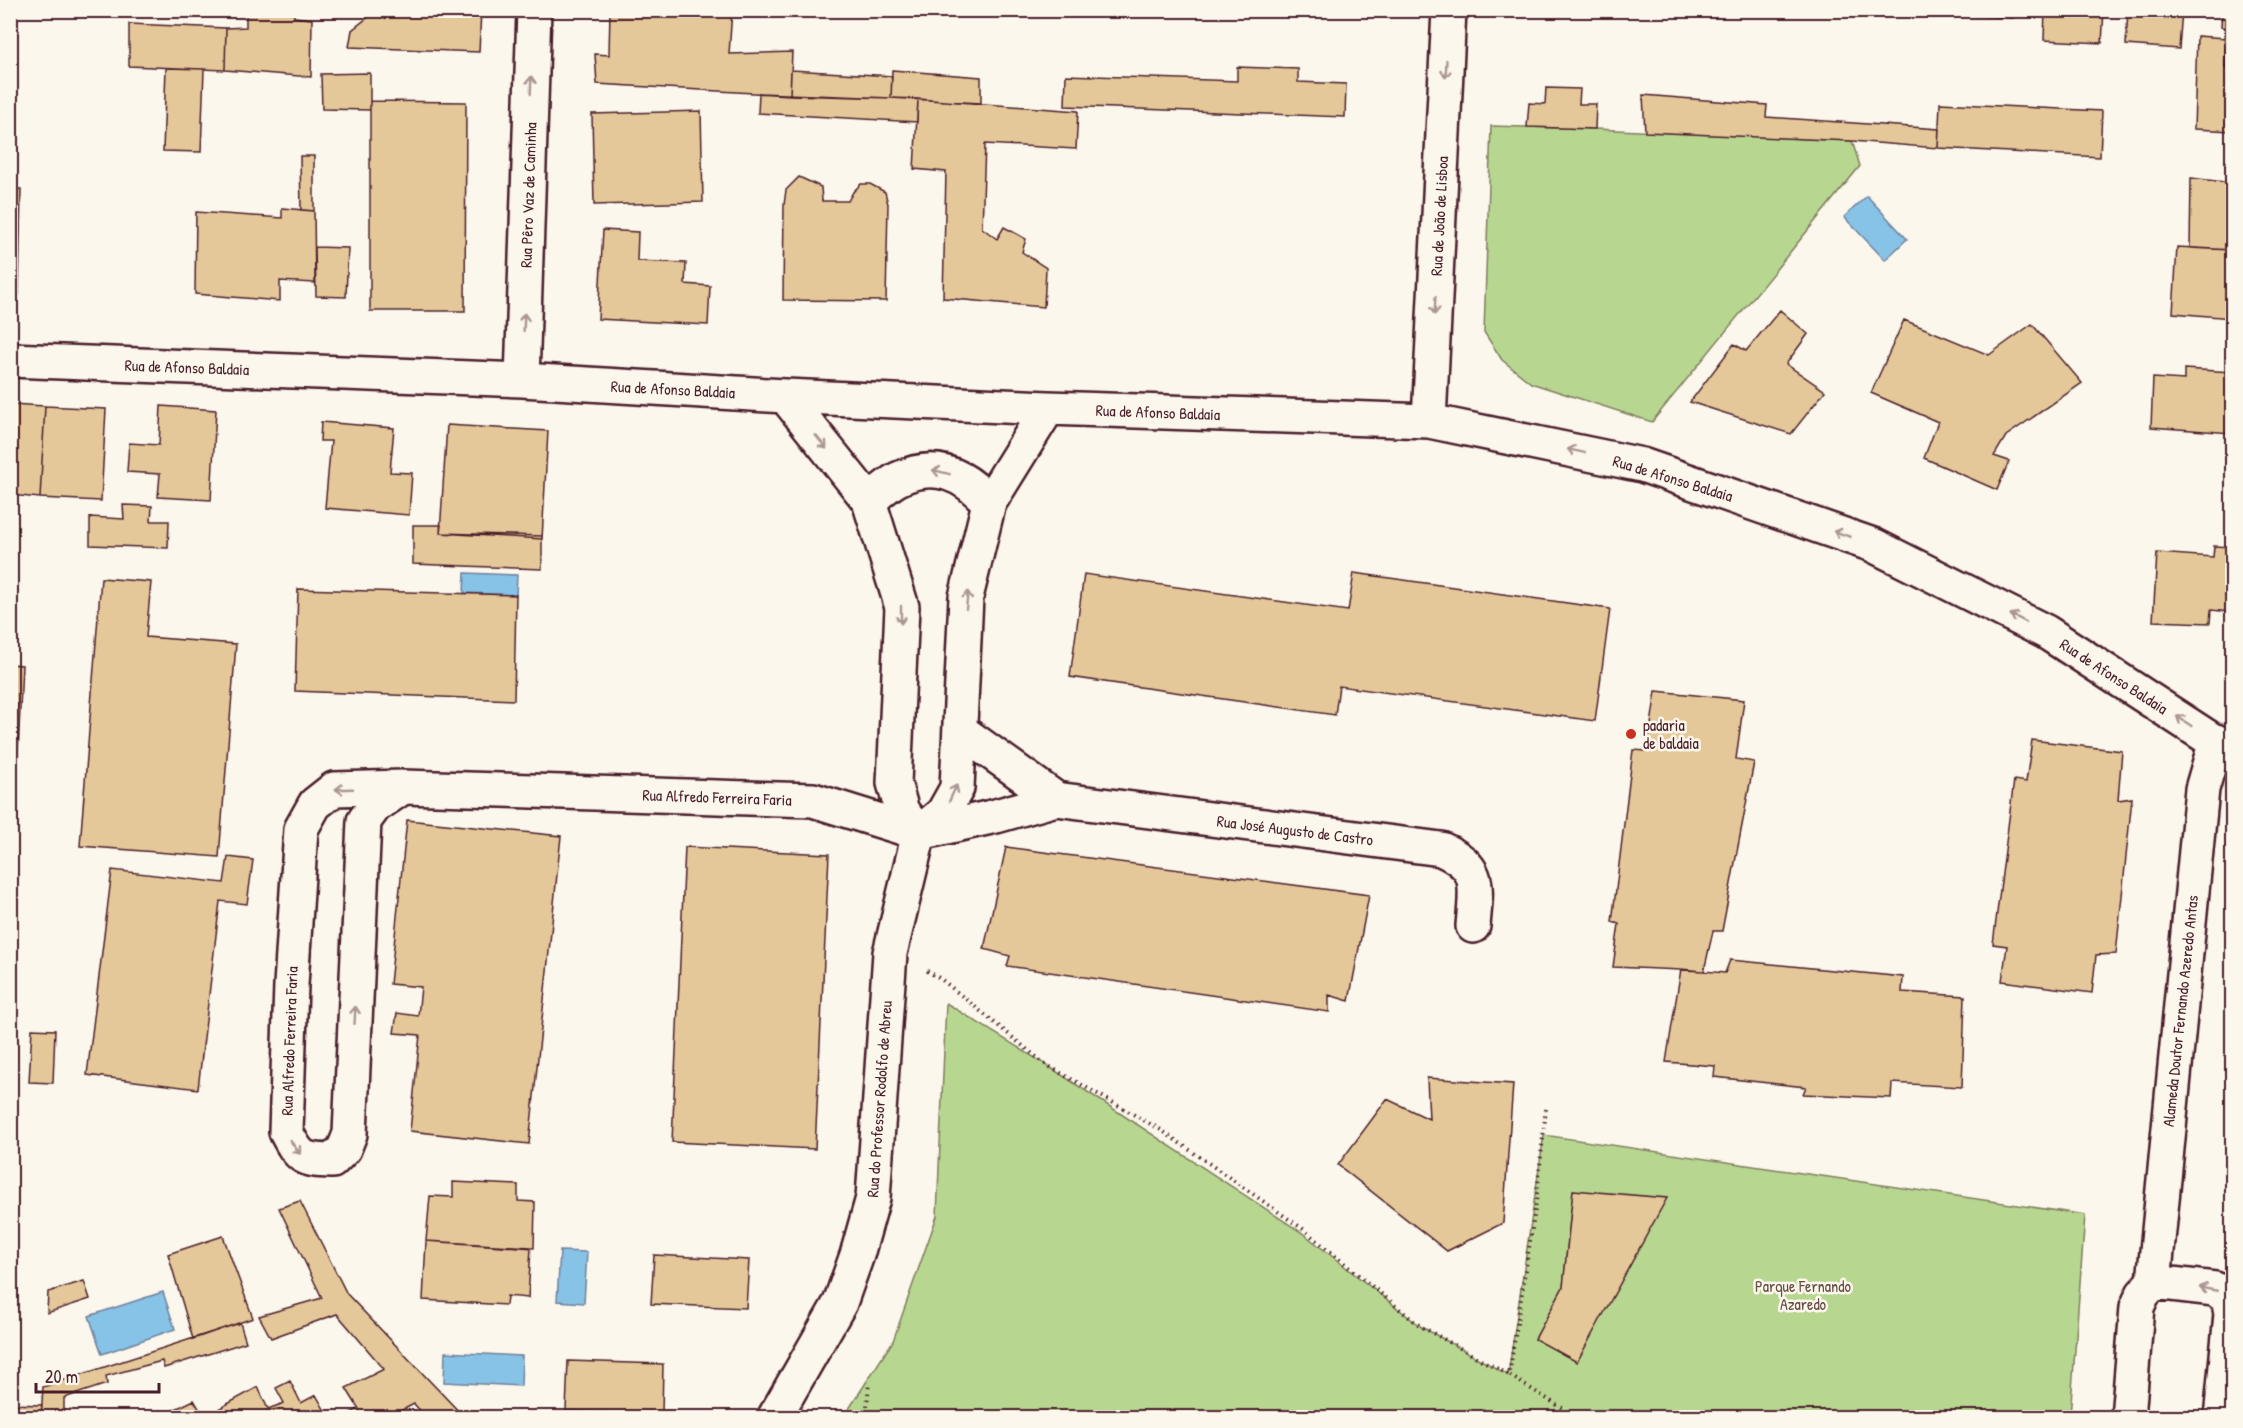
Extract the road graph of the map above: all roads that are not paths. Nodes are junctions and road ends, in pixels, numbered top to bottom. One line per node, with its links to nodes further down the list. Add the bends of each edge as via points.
1 (534, 10): 4 (street, Rua Pêro Vaz de Caminha, one-way to 1)
2 (1449, 10): 7 (street, Rua de João de Lisboa, one-way to 7)
3 (10, 360): 4 (street, Rua de Afonso Baldaia)
4 (522, 380): 5 (street, Rua de Afonso Baldaia)
5 (785, 396): 6 (street, Rua de Afonso Baldaia); 8 (street, one-way to 8)
6 (1048, 408): 7 (street, Rua de Afonso Baldaia); 9 (street)
7 (1430, 421): 11 (street, Rua de Afonso Baldaia, one-way to 7, via 2046,632 1873,545 1642,465)
8 (869, 501): 9 (street, one-way to 8, via 966,481 933,469 897,479); 14 (street, one-way to 14, via 902,607 894,783 902,811)
9 (988, 503): 10 (street, one-way to 9, via 966,597)
10 (961, 731): 13 (street, Rua José Augusto de Castro); 14 (street, one-way to 10, via 943,813 957,788)
11 (2224, 747): 16 (street, Alameda Doutor Fernando Azeredo Antas, via 2202,789)
12 (403, 787): 12 (street, Rua Alfredo Ferreira Faria, one-way to 12, via 334,789 315,804 301,829 286,1132 294,1149 307,1160 332,1161 344,1149 350,1134 364,821 375,806); 14 (street, Rua Alfredo Ferreira Faria, via 813,800)
13 (1056, 799): 14 (street, Rua José Augusto de Castro); 15 (street, Rua José Augusto de Castro, via 1441,849 1462,861 1473,876)
14 (919, 833): 17 (street, Rua do Professor Rodolfo de Abreu, via 890,953 873,1198 840,1303)
15 (1473, 926)
16 (2154, 1282): 18 (street, Alameda Doutor Fernando Azeredo Antas, via 2137,1307); 19 (street, one-way to 16, via 2231,1314 2228,1299 2215,1289)
17 (774, 1418)
18 (2128, 1418)
19 (2220, 1418)

